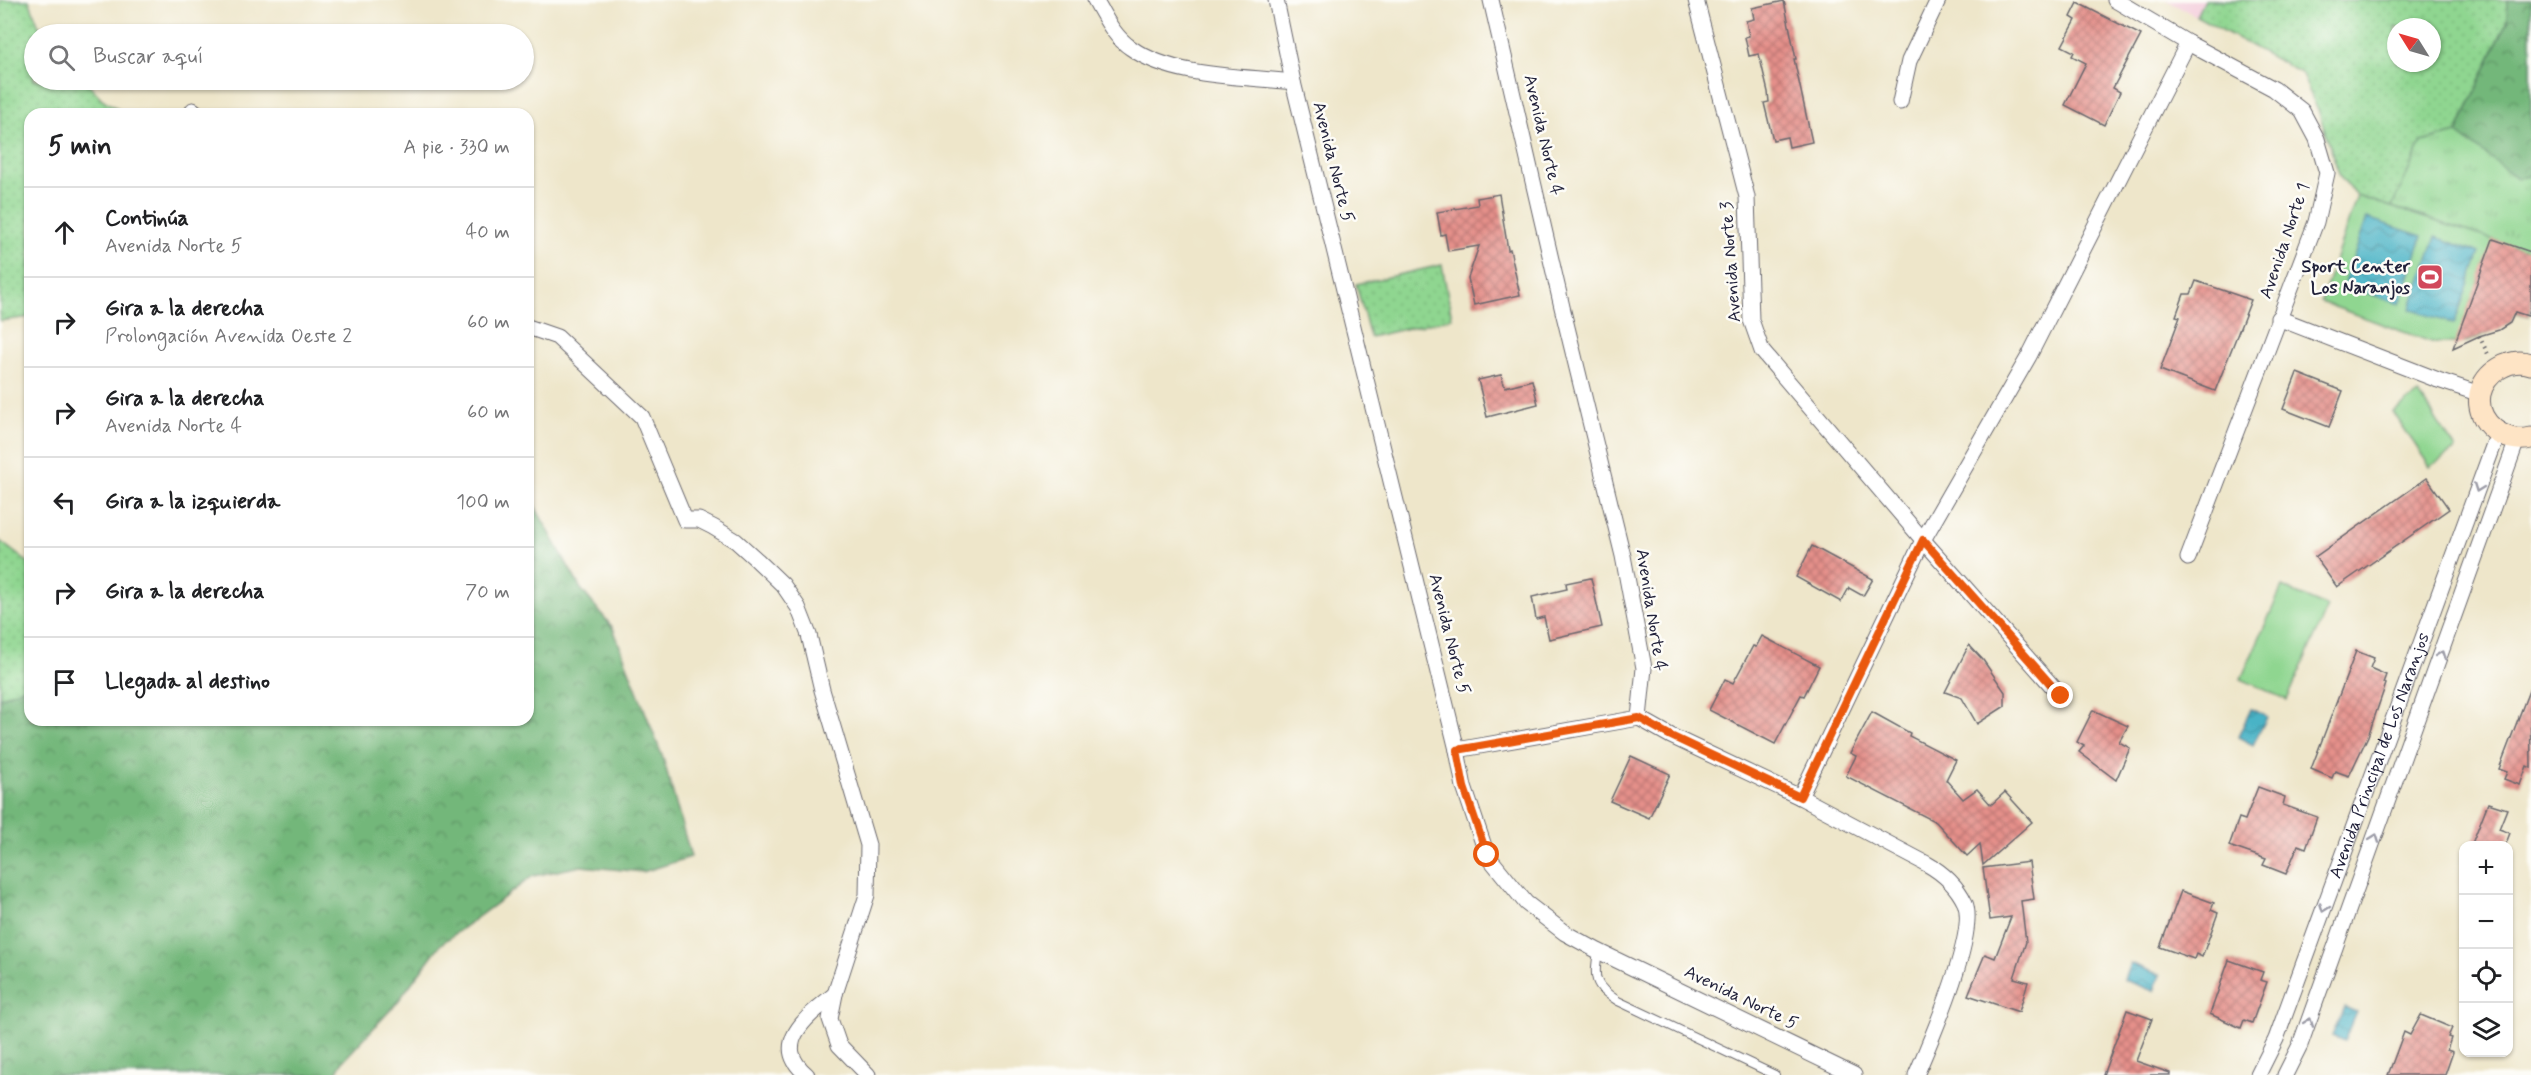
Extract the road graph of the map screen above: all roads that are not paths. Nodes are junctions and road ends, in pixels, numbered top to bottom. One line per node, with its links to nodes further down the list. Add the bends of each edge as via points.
1 (1095, 0): 8 (street, via 1112,29 1129,47 1147,57 1179,69)
2 (1276, 0): 8 (street, Avenida Norte 5)
3 (1491, 0): 18 (street, Avenida Norte 4, via 1623,556 1644,668)
4 (1696, 0): 15 (street, Avenida Norte 3, via 1747,197 1751,320 1762,351)
5 (1938, 0): 9 (street, via 1909,61)
6 (2115, 0): 7 (street, Avenida Norte 1)
7 (2188, 43): 10 (street, Avenida Norte 1, via 2274,89 2302,111 2317,139 2327,173 2325,187 2316,222); 15 (street, via 2029,356)
8 (1293, 82): 19 (street, Avenida Norte 5)
9 (1900, 102)
10 (2278, 318): 13 (street); 16 (street, Avenida Norte 1)
11 (534, 329): 22 (street, via 557,337 642,417 685,520 699,520 736,542 783,585 798,607 810,635 822,690 868,845 867,895)
12 (2530, 361): 13 (main road, via 2502,366 2492,373)
13 (2480, 394): 14 (main road, via 2483,415)
14 (2515, 437): 28 (street, Avenida Principal de Los Naranjos, one-way to 28, via 2276,1039); 29 (street, Avenida Principal de Los Naranjos, one-way to 14, via 2300,1045)
15 (1923, 540): 17 (street, Avenida Norte 3); 20 (street)
16 (2188, 558)
17 (2061, 696)
18 (1639, 718): 19 (street); 20 (street)
19 (1457, 750): 21 (street, Avenida Norte 5, via 1464,787 1487,855 1526,903 1565,933)
20 (1800, 797): 27 (street, via 1943,873 1966,905 1967,927 1947,998)
21 (1598, 951): 25 (lane, via 1596,977 1601,990); 26 (street, Avenida Norte 5)
22 (835, 994): 23 (street, via 803,1020 792,1041 796,1066); 24 (street, via 830,1019 839,1045)
23 (807, 1075)
24 (868, 1075)
25 (1774, 1075)
26 (1854, 1075)
27 (1916, 1075)
28 (2258, 1075)
29 (2285, 1075)

